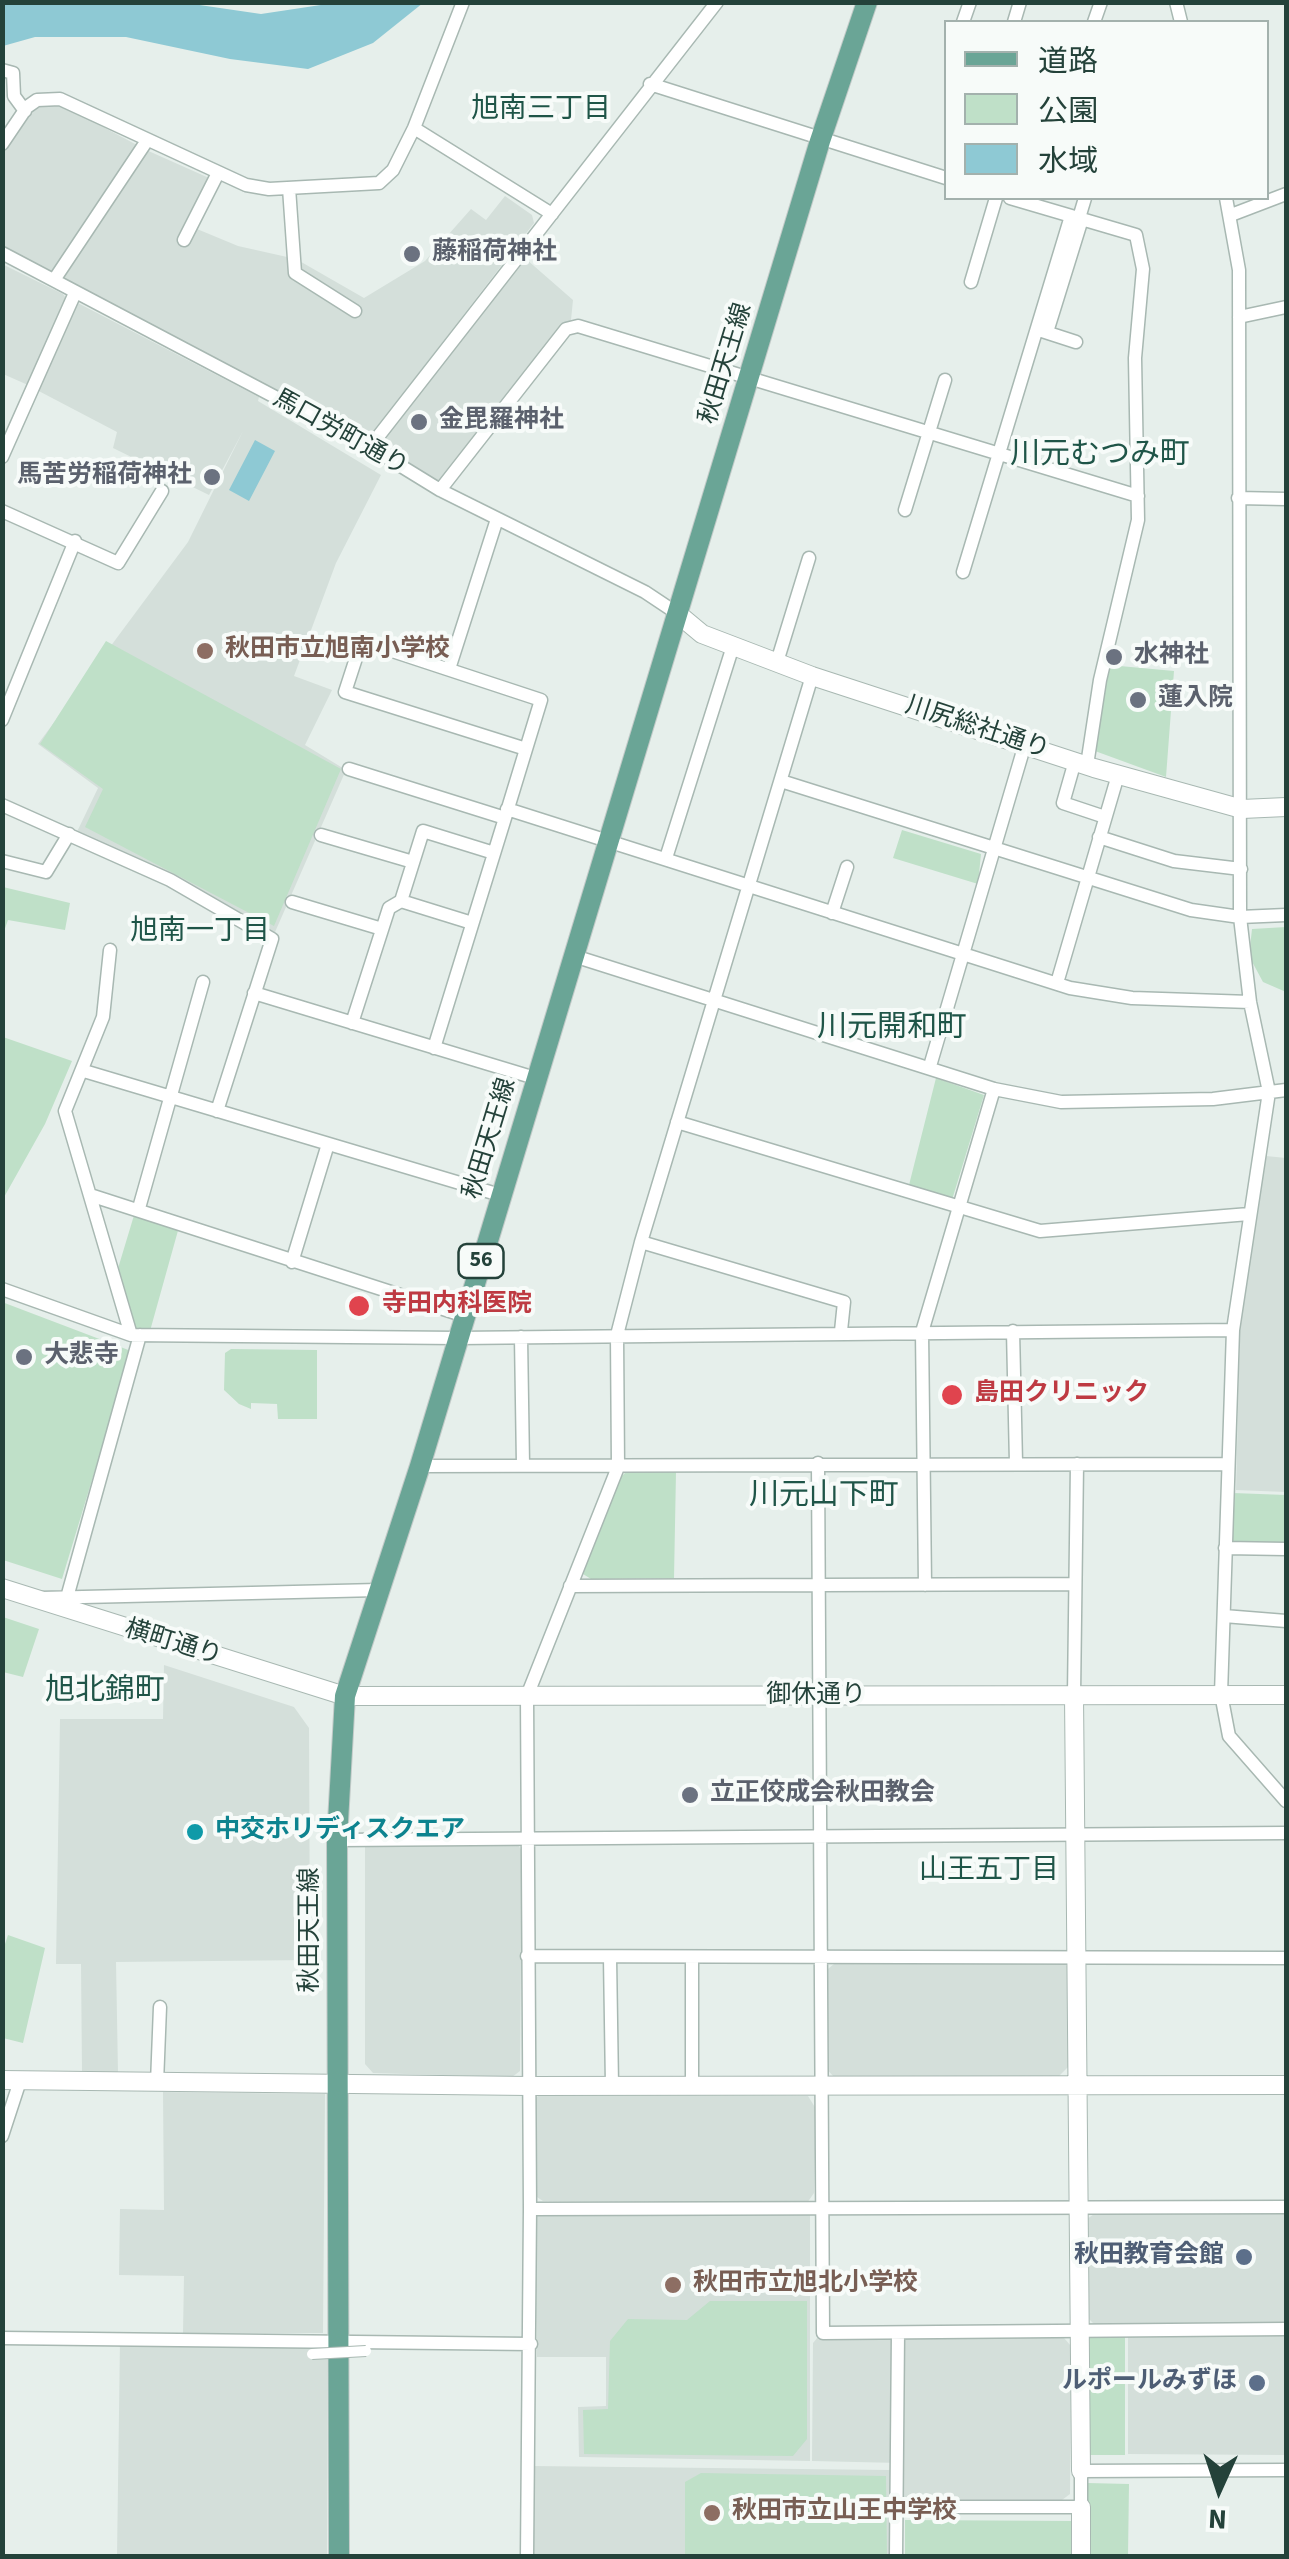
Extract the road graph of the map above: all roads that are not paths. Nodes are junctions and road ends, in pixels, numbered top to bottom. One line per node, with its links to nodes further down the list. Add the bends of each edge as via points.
1 (463, 2): 7 (street)
2 (716, 2): 5 (street)
3 (866, 2): 8 (main road, 秋田天王線 / 56)
4 (2, 70): 6 (street, via 13,74 14,96)
5 (650, 84): 8 (street); 19 (street)
6 (25, 110): 9 (street, via 37,100 60,99); 10 (street)
7 (414, 128): 13 (street, via 379,183); 19 (street)
8 (820, 140): 12 (street); 32 (main road, 秋田天王線 / 56)
9 (146, 142): 11 (street); 24 (street)
10 (2, 144)
11 (218, 174): 13 (street, via 258,188); 22 (street)
12 (944, 177)
13 (288, 188): 28 (street, via 295,272)
14 (1286, 194): 20 (street)
15 (995, 200): 25 (street)
16 (1084, 200): 21 (street)
17 (1227, 200): 20 (street)
18 (1034, 201): 21 (street)
19 (552, 214): 35 (street)
20 (1231, 215): 29 (street)
21 (1077, 218): 30 (street); 40 (street, via 1136,235 1144,268 1135,358)
22 (184, 240)
23 (2, 253): 24 (street, 馬口労町通り)
24 (54, 280): 26 (street, 馬口労町通り)
25 (971, 282)
26 (76, 293): 35 (street, 馬口労町通り); 37 (street)
27 (1286, 308): 29 (street)
28 (355, 311)
29 (1238, 317): 41 (street)
30 (1042, 331): 31 (street); 36 (street)
31 (1076, 342)
32 (749, 378): 34 (street); 38 (street, via 578,326 566,329); 49 (main road, 秋田天王線 / 56)
33 (945, 380): 34 (street)
34 (929, 432): 36 (street); 43 (street)
35 (370, 448): 38 (street, 馬口労町通り)
36 (1000, 452): 40 (street); 48 (street)
37 (2, 457)
38 (440, 490): 45 (street, 馬口労町通り)
39 (162, 491): 46 (street, via 118,564)
40 (1138, 496): 57 (street, via 1138,520)
41 (1238, 498): 42 (street); 62 (street)
42 (1286, 499)
43 (905, 510)
44 (2, 511): 46 (street)
45 (498, 518): 49 (street, 馬口労町通り); 52 (street)
46 (74, 541): 54 (street)
47 (809, 558): 51 (street)
48 (963, 572)
49 (678, 614): 50 (street, 川尻総社通り); 68 (main road, 秋田天王線 / 56)
50 (732, 646): 51 (street, 川尻総社通り); 72 (street)
51 (777, 662): 53 (street, 川尻総社通り)
52 (450, 669): 56 (street, via 540,700); 56 (street, via 374,646 358,652 345,692)
53 (812, 676): 55 (street, 川尻総社通り); 60 (street)
54 (2, 720)
55 (1025, 744): 57 (street, 川尻総社通り); 70 (street)
56 (526, 749): 64 (street)
57 (1081, 763): 59 (street, 川尻総社通り); 65 (street, via 1063,803)
58 (350, 769): 64 (street)
59 (1118, 775): 62 (street, 川尻総社通り); 65 (street)
60 (782, 781): 70 (street); 78 (street)
61 (2, 805): 66 (street)
62 (1242, 808): 63 (street, 川尻総社通り); 76 (street)
63 (1286, 808)
64 (506, 813): 68 (street); 71 (street)
65 (1105, 817): 69 (street)
66 (70, 834): 73 (street, via 46,872); 91 (street, via 272,938)
67 (321, 834): 74 (street)
68 (607, 838): 72 (street); 88 (main road, 秋田天王線 / 56)
69 (1099, 838): 76 (street, via 1174,861); 77 (street)
70 (995, 848): 77 (street); 87 (street)
71 (494, 854): 74 (street, via 423,831); 84 (street)
72 (666, 858): 78 (street)
73 (2, 861)
74 (413, 862): 79 (street)
75 (846, 867): 81 (street)
76 (1241, 869): 83 (street)
77 (1086, 877): 83 (street); 90 (street)
78 (750, 887): 81 (street); 92 (street)
79 (401, 901): 84 (street); 85 (street, via 389,908)
80 (292, 902): 85 (street)
81 (832, 912): 87 (street)
82 (1286, 916): 83 (street)
83 (1240, 918): 93 (street)
84 (472, 924): 95 (street)
85 (382, 929): 94 (street)
86 (110, 950): 97 (street, via 103,1017)
87 (964, 954): 90 (street); 96 (street)
88 (574, 956): 92 (street); 98 (main road, 秋田天王線 / 56)
89 (203, 982): 102 (street)
90 (1057, 984): 93 (street, via 1132,998)
91 (254, 993): 94 (street); 103 (street)
92 (715, 998): 96 (street); 104 (street)
93 (1250, 1002): 101 (street)
94 (352, 1023): 95 (street)
95 (434, 1048): 98 (street)
96 (930, 1066): 99 (street)
97 (84, 1071): 102 (street); 106 (street, via 64,1111)
98 (535, 1078): 107 (main road, 秋田天王線 / 56)
99 (994, 1089): 101 (street, via 1117,1104); 109 (street)
100 (1286, 1090): 101 (street)
101 (1269, 1092): 110 (street)
102 (171, 1098): 103 (street); 108 (street)
103 (217, 1112): 105 (street)
104 (677, 1122): 109 (street); 111 (street)
105 (328, 1144): 107 (street); 112 (street)
106 (90, 1194): 108 (street); 119 (street)
107 (500, 1195): 114 (main road, 秋田天王線 / 56)
108 (139, 1208): 112 (street)
109 (959, 1208): 110 (street, via 1040,1231); 118 (street)
110 (1249, 1214): 115 (street)
111 (640, 1242): 116 (street, via 844,1302); 120 (street)
112 (292, 1262): 114 (street)
113 (2, 1290): 119 (street)
114 (465, 1316): 122 (main road, 秋田天王線 / 56)
115 (1233, 1330): 117 (street); 127 (street)
116 (841, 1331): 118 (street); 120 (street)
117 (1013, 1331): 118 (street); 125 (street)
118 (922, 1332): 124 (street)
119 (136, 1335): 122 (street); 139 (street)
120 (617, 1336): 121 (street); 130 (street)
121 (521, 1337): 122 (street); 128 (street)
122 (458, 1338): 129 (main road, 秋田天王線 / 56)
123 (818, 1463): 124 (street); 130 (street); 136 (street)
124 (926, 1463): 125 (street); 134 (street)
125 (1016, 1463): 126 (street)
126 (1077, 1464): 127 (street); 133 (street)
127 (1226, 1464): 131 (street)
128 (523, 1465): 129 (street); 130 (street)
129 (420, 1466): 138 (main road, 秋田天王線 / 56)
130 (618, 1467): 135 (street)
131 (1226, 1548): 132 (street); 140 (street)
132 (1286, 1549)
133 (1075, 1584): 134 (street); 143 (street)
134 (925, 1585): 136 (street)
135 (570, 1586): 136 (street); 145 (street)
136 (817, 1586): 147 (street)
137 (2, 1588): 139 (street, 横町通り)
138 (378, 1590): 139 (street); 144 (main road, 秋田天王線 / 56)
139 (66, 1602): 144 (street, 横町通り)
140 (1224, 1616): 141 (street); 142 (street)
141 (1286, 1621)
142 (1221, 1694): 143 (street, 御休通り); 146 (street, 御休通り); 148 (street, via 1230,1736)
143 (1074, 1695): 147 (street, 御休通り); 149 (street)
144 (345, 1696): 145 (street, 御休通り); 153 (main road, 秋田天王線 / 56)
145 (526, 1696): 147 (street, 御休通り); 152 (street)
146 (1286, 1696)
147 (819, 1698): 151 (street)
148 (1286, 1801)
149 (1078, 1832): 150 (street); 151 (street); 156 (street)
150 (1286, 1832)
151 (820, 1835): 152 (street); 155 (street)
152 (529, 1837): 153 (street); 154 (street)
153 (337, 1840): 163 (main road, 秋田天王線 / 56)
154 (527, 1956): 157 (street); 167 (street)
155 (818, 1956): 156 (street); 158 (street); 164 (street)
156 (1078, 1956): 159 (street); 165 (street)
157 (610, 1957): 158 (street); 168 (street)
158 (692, 1958): 169 (street)
159 (1286, 1958)
160 (160, 2006): 162 (street)
161 (12, 2080): 162 (street); 170 (street)
162 (157, 2083): 163 (street)
163 (337, 2085): 167 (street); 179 (main road, 秋田天王線 / 56)
164 (820, 2085): 165 (street); 169 (street); 172 (street)
165 (1079, 2085): 166 (street); 173 (street)
166 (1286, 2085)
167 (528, 2086): 168 (street); 174 (street)
168 (612, 2086): 169 (street)
169 (692, 2086)
170 (2, 2136)
171 (1286, 2206): 173 (street)
172 (820, 2207): 173 (street); 174 (street); 177 (street, via 822,2333)
173 (1078, 2207): 175 (street)
174 (530, 2209): 180 (street)
175 (1080, 2330): 176 (street); 177 (street); 184 (street)
176 (1286, 2330)
177 (898, 2333): 185 (street)
178 (2, 2338): 179 (street)
179 (340, 2340): 180 (street); 187 (main road, 秋田天王線 / 56)
180 (531, 2344): 188 (street)
181 (366, 2351): 182 (street, bridge)
182 (312, 2354)
183 (1286, 2470): 184 (street)
184 (1081, 2471): 186 (street)
185 (897, 2507): 186 (street); 189 (street)
186 (1082, 2508): 190 (street)
187 (339, 2556)
188 (527, 2556)
189 (896, 2556)
190 (1082, 2556)

